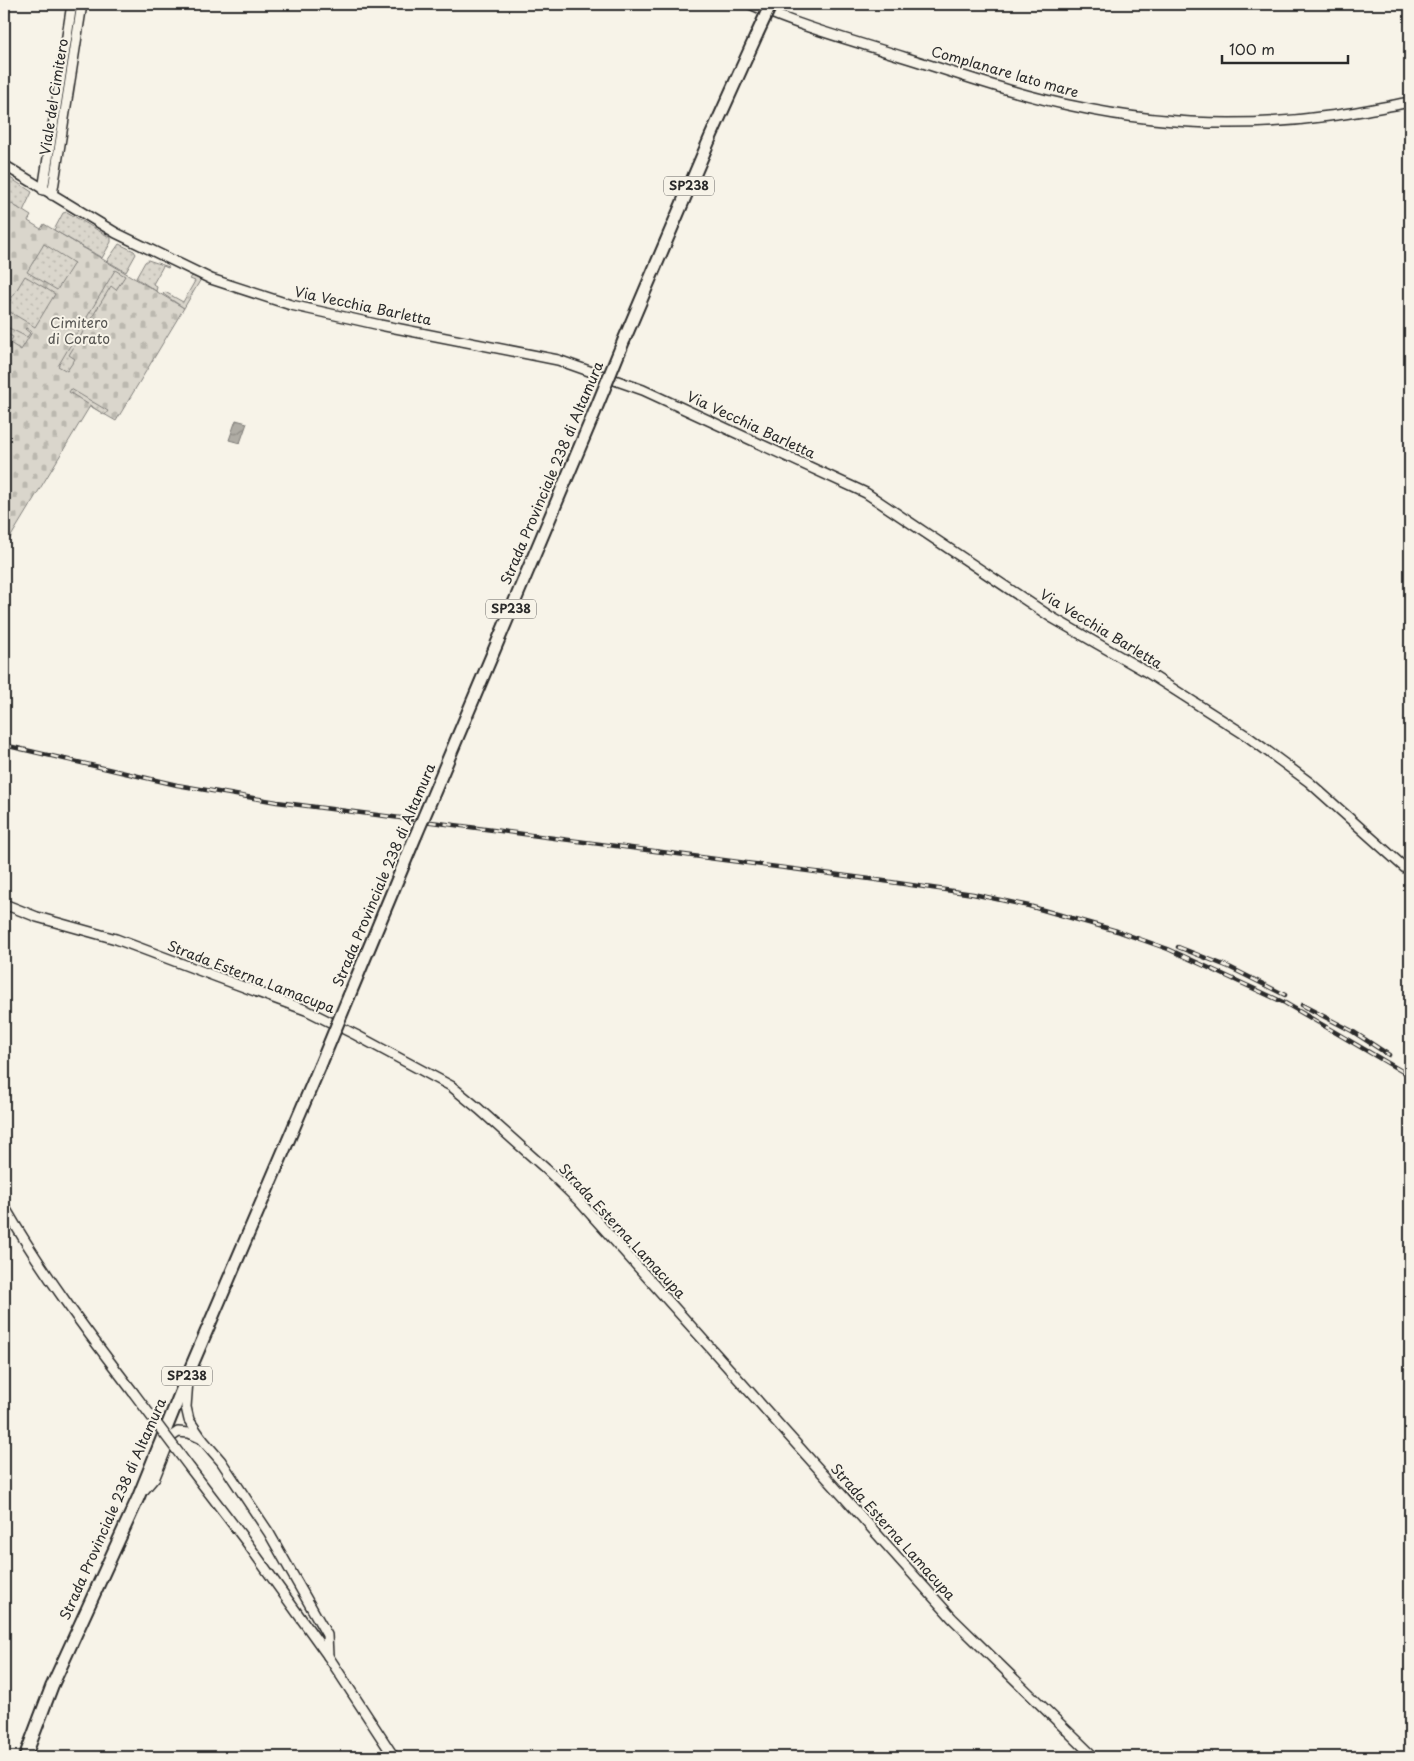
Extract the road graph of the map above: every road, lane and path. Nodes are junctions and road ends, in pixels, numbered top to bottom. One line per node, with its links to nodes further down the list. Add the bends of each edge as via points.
1 (72, 4): 8 (street)
2 (77, 4): 8 (street, Viale del Cimitero)
3 (82, 4): 8 (street, Viale del Cimitero)
4 (750, 4): 6 (street, Complanare lato mare, via 788,20 1026,95 1121,114 1168,120 1266,121 1328,116)
5 (771, 4): 12 (main road, Strada Provinciale 238 di Altamura / SP238, bridge, via 692,179)
6 (1410, 102)
7 (4, 165): 8 (street, Via Vecchia Barletta)
8 (48, 192): 9 (street, Via Vecchia Barletta, via 116,233 211,279 291,305 558,360 643,390 866,493 1051,617 1247,736 1309,782 1405,868)
9 (1410, 868)
10 (4, 904): 18 (street, Strada Esterna Lamacupa, via 116,940 306,1010 451,1086 579,1201 946,1610)
11 (4, 1206): 15 (street, bridge, via 59,1294 245,1540)
12 (189, 1372): 13 (street, via 186,1407 189,1420); 14 (main road, Strada Provinciale 238 di Altamura / SP238)
13 (202, 1440): 14 (street, via 189,1433 178,1432 171,1437 155,1477); 15 (street, via 221,1461 269,1533 327,1636)
14 (138, 1498): 16 (main road, Strada Provinciale 238 di Altamura / SP238, via 52,1686)
15 (328, 1656): 17 (street)
16 (25, 1757)
17 (394, 1757)
18 (1094, 1757)

